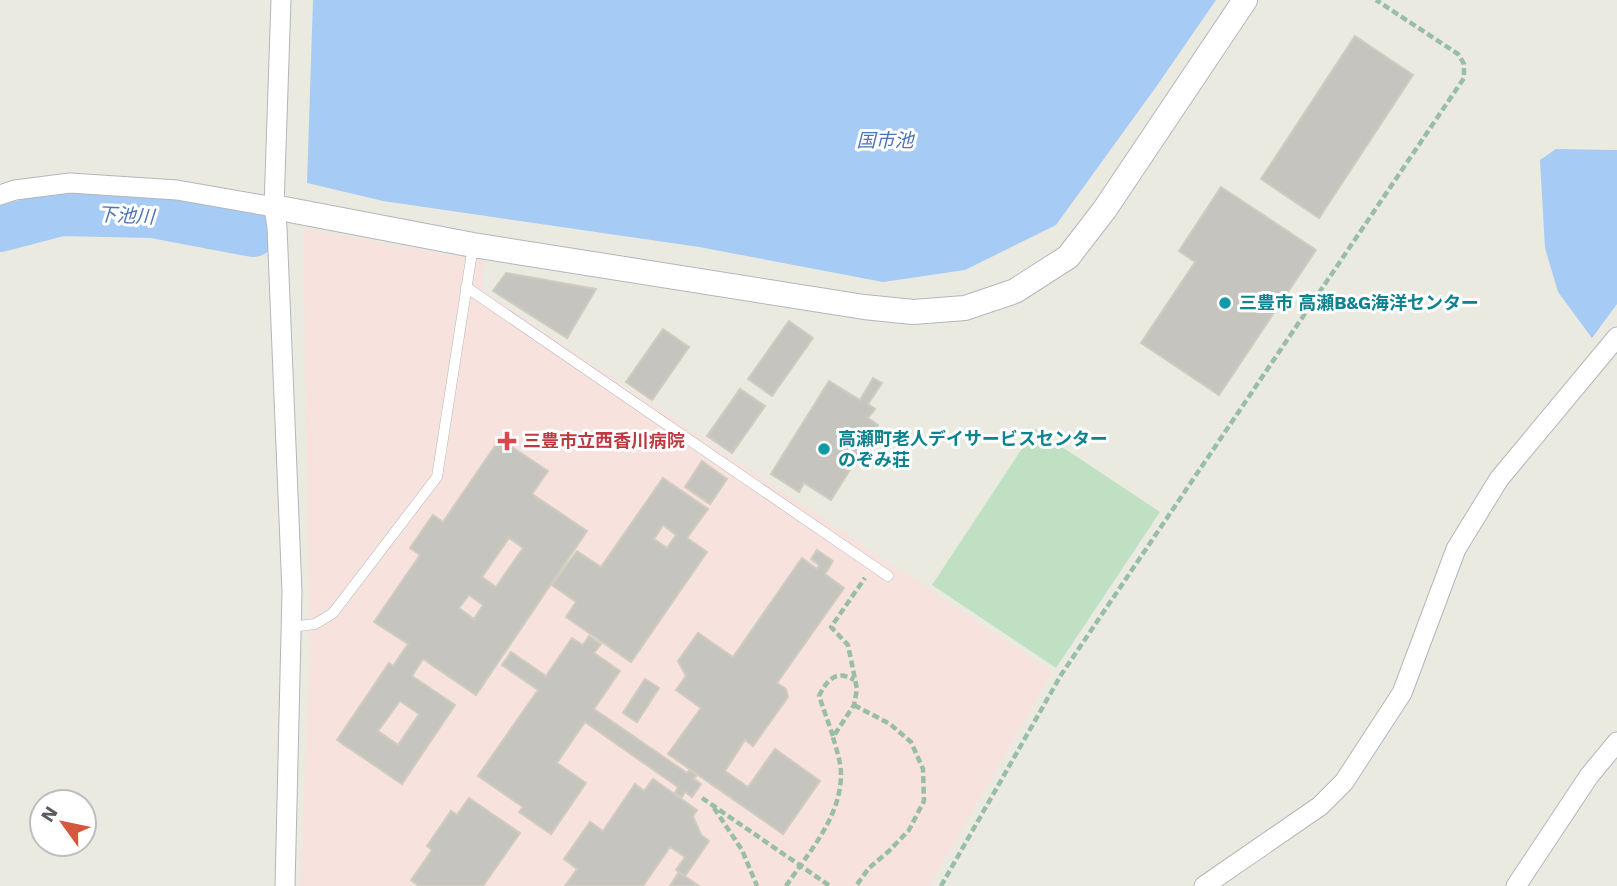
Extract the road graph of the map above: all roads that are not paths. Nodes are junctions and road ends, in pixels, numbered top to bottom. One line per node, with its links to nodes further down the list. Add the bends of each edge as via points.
1 (281, 0): 4 (street)
2 (1245, 0): 5 (street, via 1068,257 1015,291 965,308 913,312 864,307)
3 (0, 195): 4 (street, via 70,183 177,190)
4 (274, 207): 5 (street); 9 (street)
5 (473, 245): 6 (lane)
6 (466, 287): 8 (lane); 9 (lane, via 437,477 333,613 315,624)
7 (1617, 337): 12 (street, via 1499,479 1456,549 1402,693 1344,782 1321,806)
8 (888, 576)
9 (290, 627): 11 (street)
10 (1617, 742): 13 (street, via 1589,775)
11 (285, 886)
12 (1204, 886)
13 (1516, 886)

